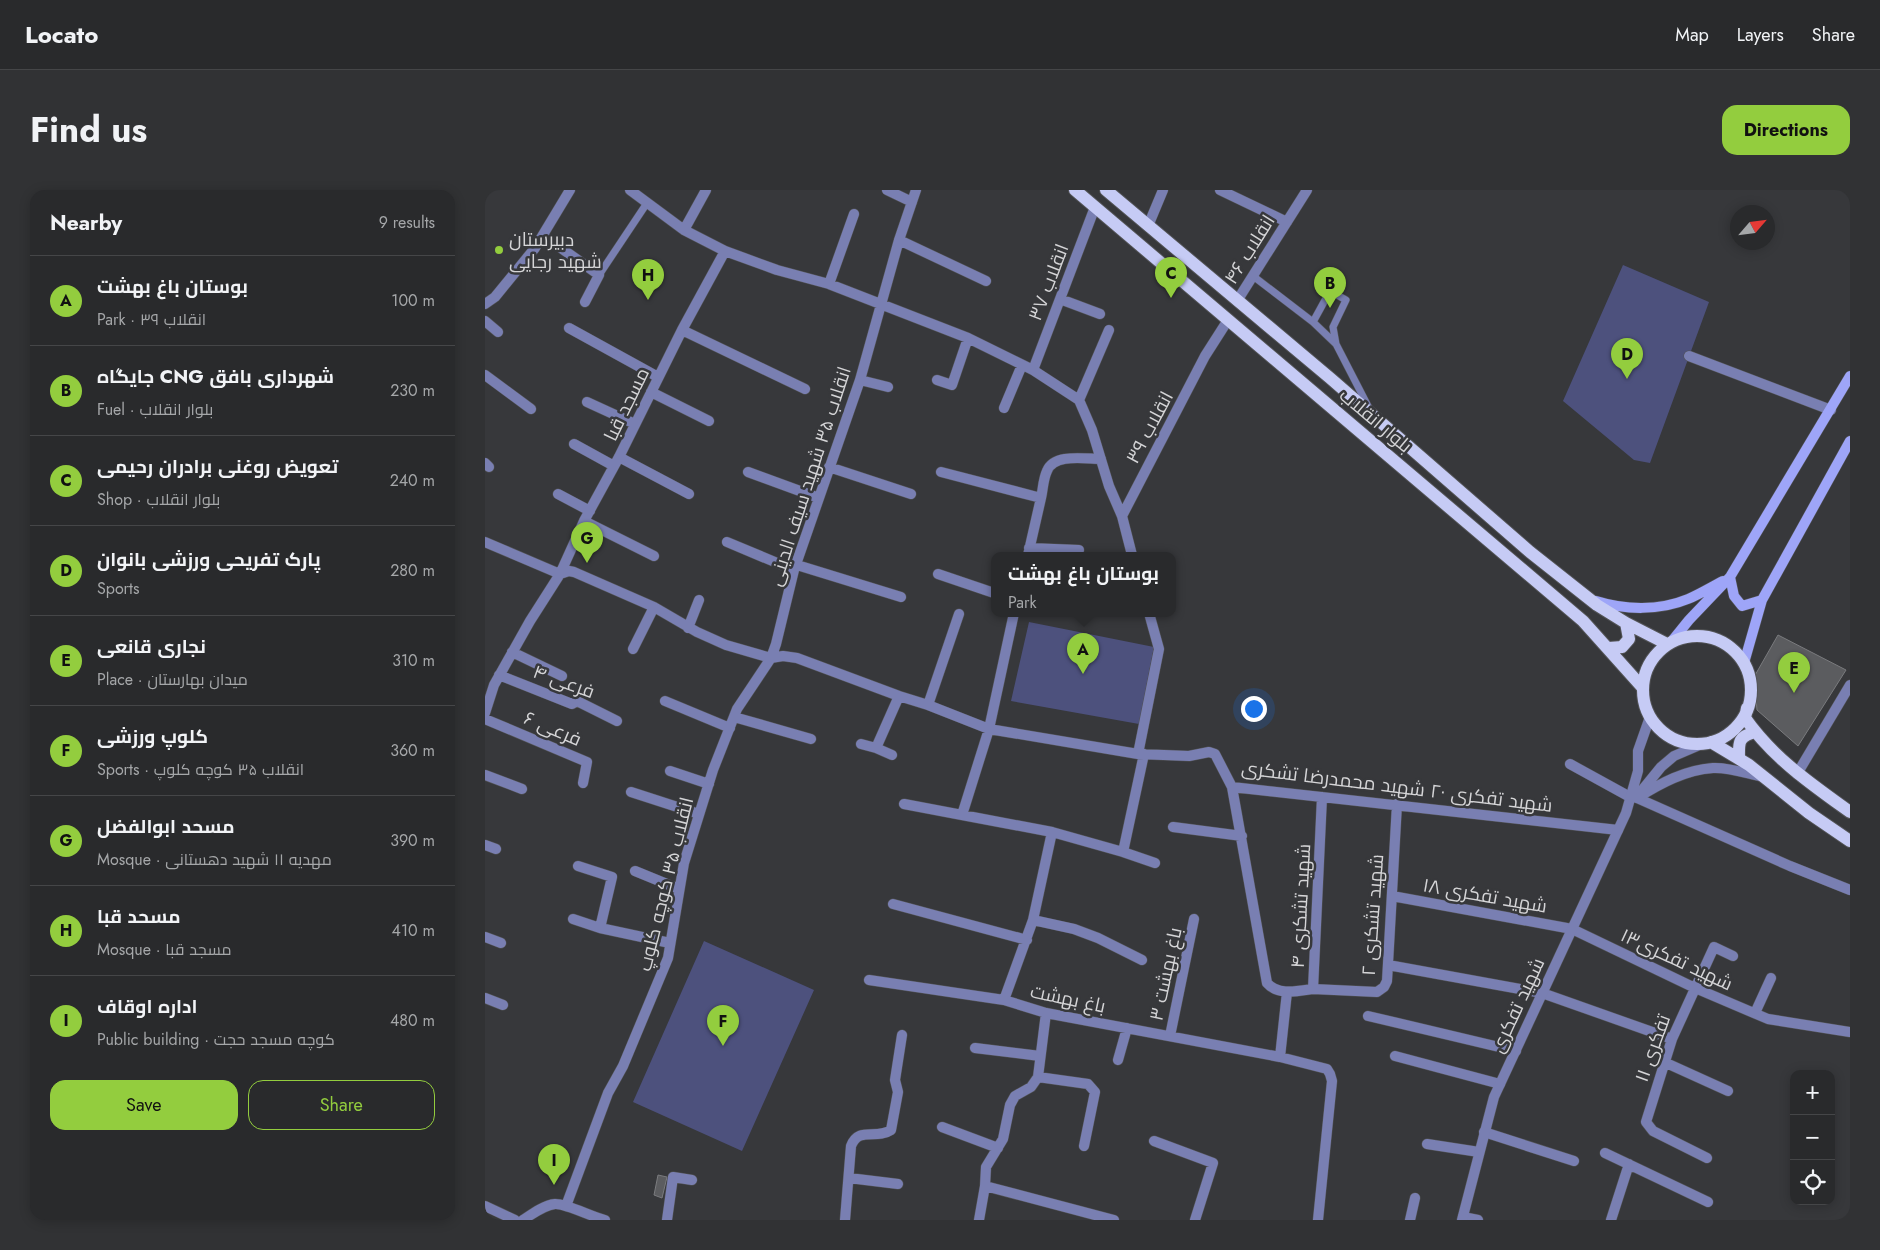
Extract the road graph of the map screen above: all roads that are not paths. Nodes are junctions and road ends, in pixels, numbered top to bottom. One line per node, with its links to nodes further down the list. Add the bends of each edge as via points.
1 (570, 190): 18 (street)
2 (631, 190): 12 (street)
3 (706, 190): 17 (street)
4 (887, 190): 11 (street)
5 (915, 190): 11 (street, انقلاب ۳۵ شهید سیف الدینی)
6 (1075, 190): 13 (main road, بلوار انقلاب)
7 (1106, 190): 16 (main road, بلوار انقلاب)
8 (1163, 190): 16 (street)
9 (1220, 190): 15 (street)
10 (1307, 190): 15 (street, انقلاب ۴۶)
11 (911, 202): 19 (street, انقلاب ۳۵ شهید سیف الدینی)
12 (647, 203): 17 (street); 21 (lane)
13 (1095, 207): 25 (street, انقلاب ۳۷); 31 (main road, بلوار انقلاب)
14 (854, 214): 24 (street)
15 (1287, 222): 22 (street, انقلاب ۴۶)
16 (1148, 226): 26 (main road, بلوار انقلاب)
17 (684, 230): 20 (street)
18 (544, 236): 21 (street); 28 (street, via 495,297)
19 (899, 240): 23 (street); 29 (street, انقلاب ۳۵ شهید سیف الدینی)
20 (725, 251): 24 (street); 35 (street, مسجد قبا)
21 (599, 275): 27 (street)
22 (1253, 276): 26 (street, انقلاب ۴۶); 33 (lane)
23 (986, 282)
24 (829, 284): 29 (street)
25 (1060, 298): 30 (street); 42 (street, انقلاب ۳۷)
26 (1237, 300): 56 (main road, بلوار انقلاب)
27 (585, 302)
28 (485, 304)
29 (881, 304): 38 (street); 46 (street, انقلاب ۳۵ شهید سیف الدینی)
30 (1100, 314)
31 (1228, 320): 72 (street, انقلاب ۳۹, via 1205,356); 96 (main road, بلوار انقلاب, via 1583,621)
32 (485, 321): 37 (street)
33 (1313, 322): 39 (lane); 39 (lane, via 1330,291 1346,300 1333,327)
34 (569, 328): 45 (street)
35 (682, 330): 45 (street, مسجد قبا); 49 (street)
36 (1109, 330): 51 (street)
37 (498, 332)
38 (968, 338): 41 (street); 47 (street, via 952,385)
39 (1336, 344): 56 (lane)
40 (1689, 356): 55 (street)
41 (1022, 365): 42 (street); 53 (street)
42 (1033, 370): 51 (street)
43 (485, 375): 54 (street)
44 (1850, 376): 55 (main road)
45 (658, 377): 50 (street, مسجد قبا)
46 (860, 380): 48 (street); 63 (street, انقلاب ۳۵ شهید سیف الدینی)
47 (937, 380)
48 (889, 387)
49 (805, 389)
50 (651, 392): 57 (street); 58 (street, مسجد قبا)
51 (1079, 400): 61 (street)
52 (587, 402): 58 (street)
53 (1004, 408)
54 (531, 410)
55 (1831, 410): 83 (main road)
56 (1373, 415): 86 (main road, بلوار انقلاب)
57 (709, 421)
58 (635, 424): 62 (street, مسجد قبا)
59 (1850, 441): 88 (main road)
60 (573, 444): 62 (street)
61 (1101, 459): 70 (street, via 1064,459 1052,463); 72 (street)
62 (617, 461): 67 (street); 71 (street, مسجد قبا)
63 (829, 467): 68 (street); 69 (street, انقلاب ۳۵ شهید سیف الدینی)
64 (748, 472): 69 (street)
65 (941, 472): 70 (street)
66 (558, 494): 71 (street)
67 (689, 494)
68 (911, 494)
69 (819, 498): 80 (street, انقلاب ۳۵ شهید سیف الدینی)
70 (1041, 498): 77 (street)
71 (590, 511): 73 (street, مسجد قبا)
72 (1122, 516): 78 (street)
73 (584, 522): 79 (street); 81 (street, مسجد قبا)
74 (485, 542): 81 (street)
75 (727, 542): 80 (street)
76 (1079, 550): 77 (street)
77 (1029, 551)
78 (1132, 552)
79 (654, 556)
80 (796, 568): 85 (street); 99 (street, انقلاب ۳۵ شهید سیف الدینی)
81 (559, 574): 89 (street, via 574,572); 98 (street, مسجد قبا)
82 (938, 574): 84 (street)
83 (1730, 577): 86 (main road, via 1687,600 1661,606 1612,606); 88 (main road, via 1734,596 1742,606); 95 (main road)
84 (991, 592)
85 (901, 597)
86 (1589, 599): 93 (main road, بلوار انقلاب)
87 (699, 600): 94 (street)
88 (1762, 600): 100 (main road)
89 (654, 608): 94 (street); 97 (street)
90 (959, 614): 108 (street)
91 (1013, 617): 115 (street)
92 (1150, 617): 121 (street, via 1159,649)
93 (1626, 623): 95 (main road, بلوار انقلاب); 96 (main road, via 1629,639 1622,647)
94 (689, 628): 99 (street, via 726,645)
95 (1670, 643): 100 (main road, via 1688,636 1704,636 1733,650); 104 (main road, via 1654,656 1646,671)
96 (1609, 648): 104 (main road, بلوار انقلاب)
97 (633, 649)
98 (512, 652): 101 (street, مسجد قبا); 102 (street)
99 (771, 658): 106 (street, via 797,658); 110 (street, انقلاب ۳۵ کوچه کلوپ)
100 (1743, 663): 105 (main road)
101 (499, 675): 109 (street, مسجد قبا); 113 (street, فرعی ۴, via 572,704 577,701)
102 (562, 676)
103 (1850, 685): 126 (street)
104 (1643, 688): 111 (main road, via 1644,703)
105 (1750, 695): 116 (main road, via 1745,718); 118 (main road, via 1738,725 1726,736)
106 (899, 696): 108 (street); 120 (street)
107 (665, 701): 114 (street)
108 (928, 705): 115 (street)
109 (485, 713)
110 (734, 717): 114 (street, انقلاب ۳۵ کوچه کلوپ); 117 (street)
111 (1650, 717): 118 (main road, via 1672,738 1687,743); 135 (street, شهید تفکری, via 1638,751)
112 (485, 719): 129 (street, فرعی ۶, via 587,762)
113 (617, 721)
114 (730, 728): 130 (street, انقلاب ۳۵ کوچه کلوپ)
115 (989, 729): 121 (street); 140 (street)
116 (1755, 732): 123 (main road, via 1745,735 1739,743); 126 (main road)
117 (811, 739)
118 (1707, 743): 123 (main road); 135 (street, via 1674,756)
119 (861, 744): 120 (street)
120 (876, 748): 122 (street)
121 (1141, 754): 131 (street, شهید تفکری ۲۰ شهید محمدرضا تشکری, via 1215,754); 148 (street)
122 (892, 755)
123 (1739, 760): 128 (main road)
124 (1570, 764): 135 (street)
125 (670, 771): 130 (street)
126 (1797, 774): 138 (main road)
127 (485, 775): 132 (street)
128 (1764, 777): 135 (street, via 1715,768 1689,772); 145 (main road)
129 (583, 783)
130 (709, 784): 139 (street, انقلاب ۳۵ کوچه کلوپ)
131 (1232, 786): 134 (street, شهید تفکری ۲۰ شهید محمدرضا تشکری); 144 (street)
132 (522, 789)
133 (631, 792): 139 (street)
134 (1322, 797): 137 (street, شهید تفکری ۲۰ شهید محمدرضا تشکری); 171 (street, شهید تشکری ۴)
135 (1634, 797): 142 (street, شهید تفکری); 153 (street)
136 (904, 804): 140 (street)
137 (1397, 804): 142 (street, شهید تفکری ۲۰ شهید محمدرضا تشکری); 154 (street, شهید تشکری ۲)
138 (1850, 812)
139 (699, 814): 152 (street, انقلاب ۳۵ کوچه کلوپ)
140 (962, 815): 143 (street)
141 (1173, 827): 144 (street)
142 (1618, 830): 160 (street, شهید تفکری)
143 (1052, 832): 148 (street); 158 (street, باغ بهشت)
144 (1242, 836): 172 (street, via 1267,983 1272,988)
145 (1850, 841)
146 (485, 844): 147 (street)
147 (496, 849)
148 (1123, 852): 149 (street)
149 (1155, 862)
150 (577, 866): 159 (street, via 612,877)
151 (635, 871): 152 (street)
152 (679, 888): 164 (street, انقلاب ۳۵ کوچه کلوپ)
153 (1850, 890)
154 (1392, 896): 160 (street, شهید تفکری ۱۸); 167 (street, شهید تشکری ۲)
155 (893, 904): 162 (street)
156 (573, 919): 159 (street)
157 (1195, 919): 183 (street, باغ بهشت ۳)
158 (1033, 920): 162 (street, باغ بهشت); 166 (street, via 1074,929)
159 (600, 928): 164 (street)
160 (1571, 929): 170 (street, شهید تفکری۱۳); 173 (street, شهید تفکری)
161 (485, 936): 163 (street)
162 (1027, 940): 175 (street, باغ بهشت)
163 (501, 943)
164 (670, 943): 213 (street, انقلاب ۳۵ کوچه کلوپ, via 668,958 623,1066 608,1093)
165 (1733, 956): 170 (street, تفکری ۱۱, via 1714,947)
166 (1142, 960)
167 (1388, 965): 171 (street, شهید تشکری ۲, via 1387,982 1377,992); 173 (street)
168 (1771, 978): 177 (street)
169 (869, 980): 175 (street)
170 (1695, 988): 177 (street, شهید تفکری۱۳); 184 (street, تفکری ۱۱)
171 (1313, 989): 172 (street, شهید تشکری ۴)
172 (1287, 992): 189 (street)
173 (1542, 993): 184 (street); 186 (street, شهید تفکری)
174 (485, 998): 176 (street)
175 (1004, 1000): 178 (street, باغ بهشت)
176 (503, 1005)
177 (1755, 1013): 181 (street, شهید تفکری۱۳, via 1768,1019)
178 (1046, 1014): 180 (street, باغ بهشت); 187 (street)
179 (1368, 1016): 186 (street)
180 (1127, 1028): 183 (street, باغ بهشت); 190 (street)
181 (1850, 1032)
182 (902, 1036): 206 (street, via 895,1080 898,1092 891,1130 883,1134 861,1134 854,1139)
183 (1170, 1036): 189 (street, باغ بهشت)
184 (1672, 1039): 191 (street, تفکری ۱۱)
185 (975, 1048): 187 (street)
186 (1515, 1051): 193 (street, شهید تفکری)
187 (1040, 1056): 192 (street)
188 (1395, 1056): 193 (street)
189 (1280, 1057): 223 (street, باغ بهشت, via 1327,1070 1332,1082)
190 (1118, 1060)
191 (1664, 1062): 194 (street); 203 (street, تفکری ۱۱, via 1646,1122 1653,1132)
192 (1037, 1077): 199 (street, via 1092,1087 1095,1092); 200 (street, via 1031,1087 1015,1096 1010,1105)
193 (1500, 1084): 196 (street, شهید تفکری)
194 (1728, 1091)
195 (942, 1127): 200 (street)
196 (1484, 1132): 201 (street, شهید تفکری); 204 (street)
197 (1154, 1141): 222 (street, via 1213,1163)
198 (1427, 1144): 201 (street)
199 (1084, 1146)
200 (998, 1148): 209 (street, via 985,1167)
201 (1479, 1152): 214 (street, شهید تفکری)
202 (1605, 1153): 205 (street)
203 (1707, 1158)
204 (1574, 1161)
205 (1629, 1164): 211 (street); 226 (street)
206 (849, 1178): 208 (street); 219 (street)
207 (692, 1180): 218 (street, via 673,1177)
208 (898, 1184)
209 (985, 1186): 220 (street); 221 (street)
210 (1415, 1198): 224 (street)
211 (1708, 1202)
212 (485, 1206): 215 (street)
213 (566, 1206): 216 (street, via 557,1203); 217 (street)
214 (1463, 1218): 225 (street)
215 (515, 1220)
216 (523, 1220)
217 (605, 1220)
218 (667, 1220)
219 (845, 1220)
220 (979, 1220)
221 (1114, 1220)
222 (1195, 1220)
223 (1318, 1220)
224 (1412, 1220)
225 (1478, 1220)
226 (1611, 1220)

